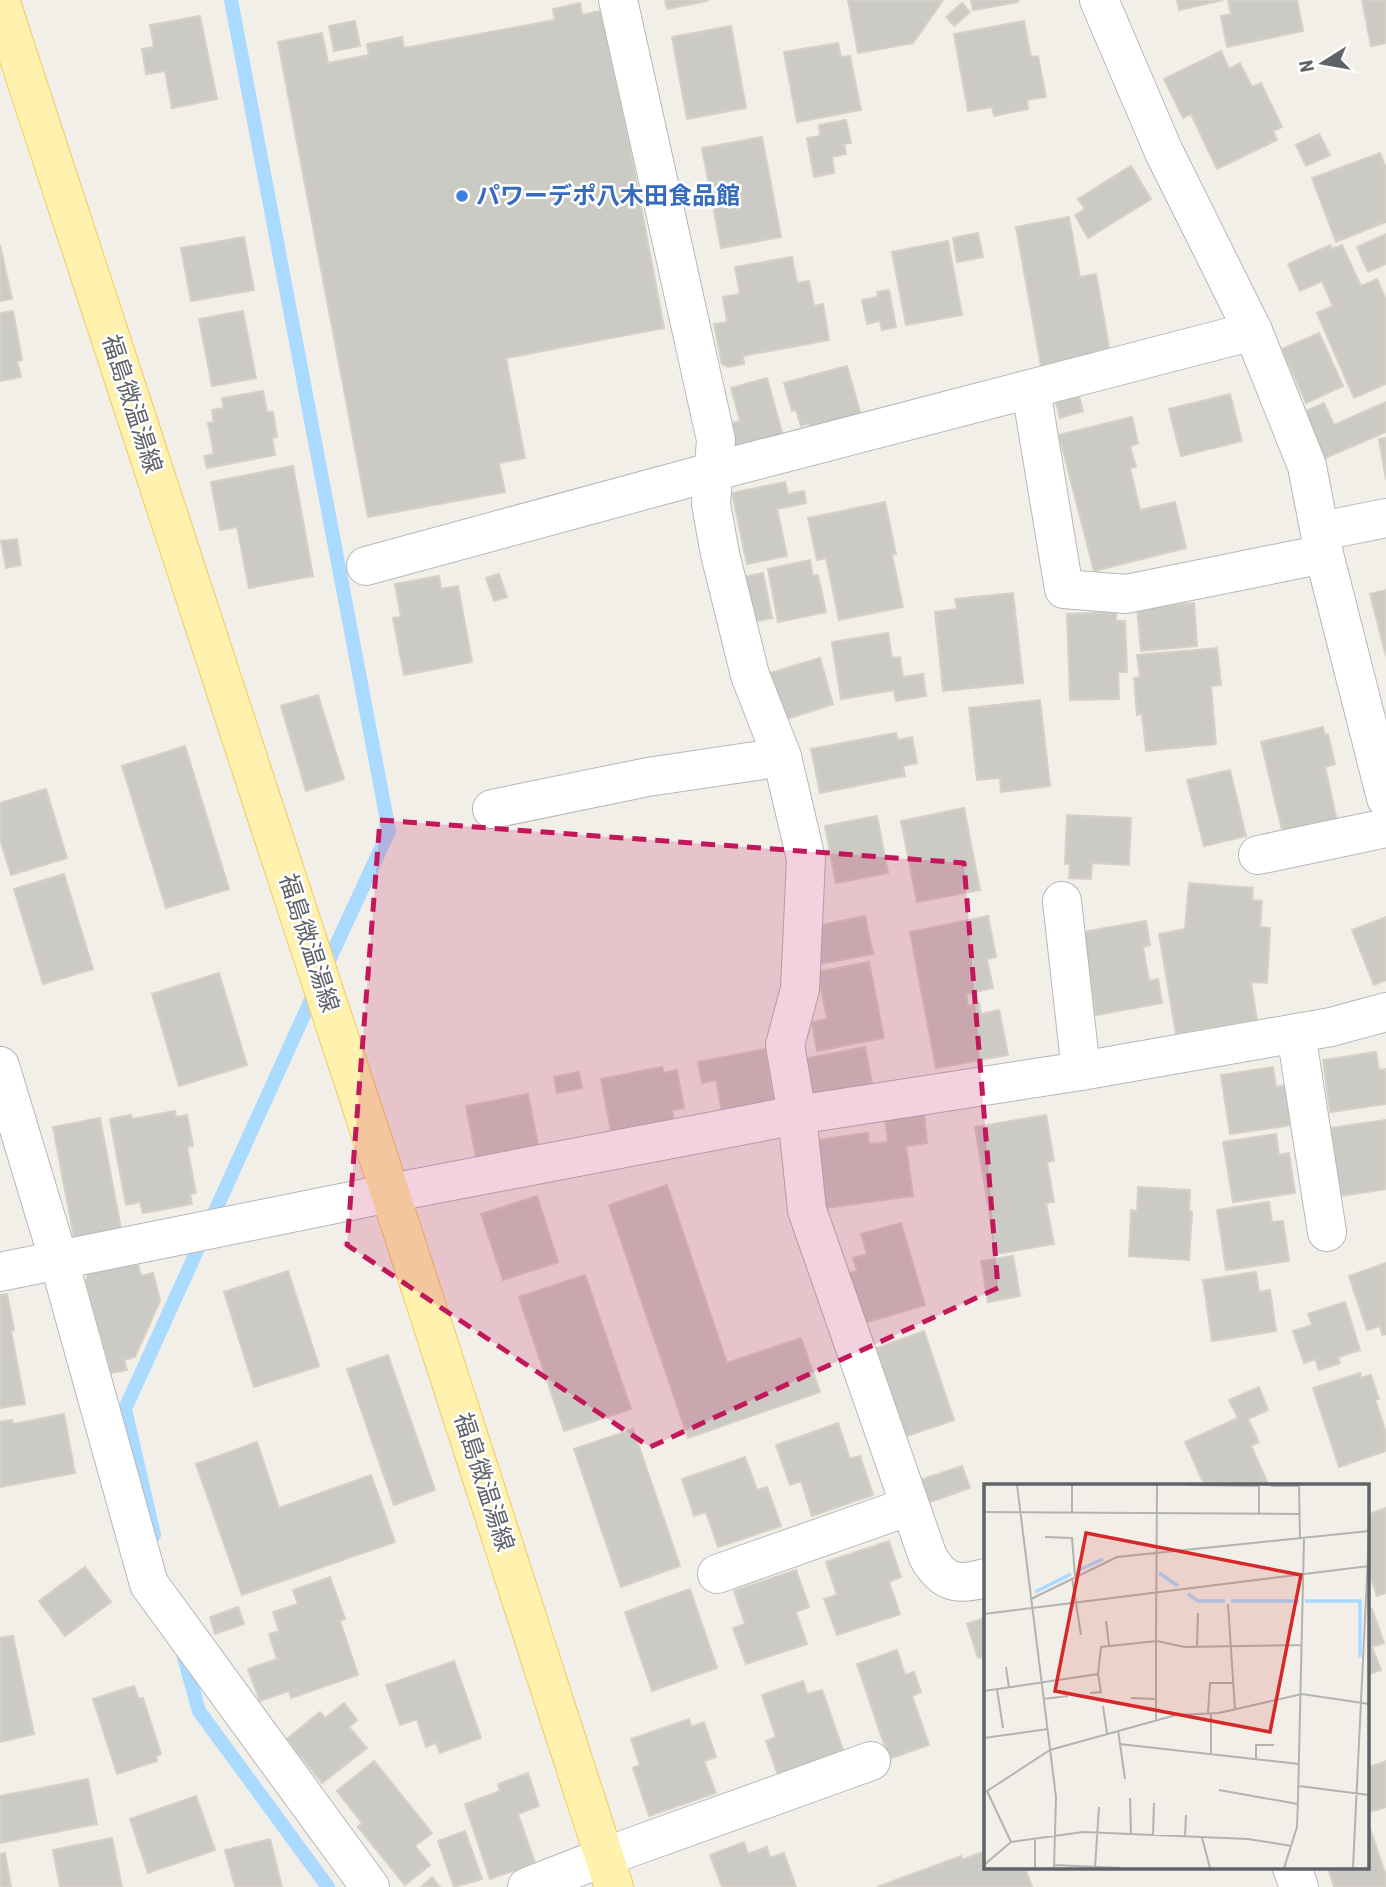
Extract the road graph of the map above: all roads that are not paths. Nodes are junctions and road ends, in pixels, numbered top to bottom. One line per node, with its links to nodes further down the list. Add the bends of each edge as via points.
1 (0, 0): 21 (main road, 福島微温湯線)
2 (618, 0): 6 (street, via 716,440)
3 (1099, 0): 4 (street, via 1164,152)
4 (1253, 331): 5 (street); 8 (street, via 1307,466)
5 (1031, 390): 6 (street); 8 (street, via 1064,589 1126,594)
6 (715, 471): 9 (street); 10 (street, via 711,505 720,554 750,675)
7 (1386, 518): 8 (street)
8 (1323, 542): 11 (street)
9 (366, 566)
10 (782, 757): 12 (street, via 648,777); 20 (street, via 806,859 800,989 785,1045)
11 (1386, 798)
12 (492, 809)
13 (1386, 828): 14 (street)
14 (1258, 855)
15 (1062, 901): 19 (street)
16 (1386, 1012): 17 (street)
17 (1296, 1033): 19 (street); 22 (street)
18 (0, 1066): 23 (street)
19 (1081, 1071): 20 (street)
20 (797, 1115): 21 (street); 25 (street, via 807,1210)
21 (390, 1192): 23 (street); 30 (main road, 福島微温湯線)
22 (1327, 1232)
23 (59, 1261): 24 (street); 31 (street, via 149,1584)
24 (0, 1272)
25 (910, 1506): 26 (street); 27 (street, via 937,1573 951,1581)
26 (717, 1574)
27 (984, 1578)
28 (871, 1760): 30 (street)
29 (1293, 1870): 33 (street)
30 (609, 1872): 32 (street)
31 (370, 1887)
32 (527, 1887)
33 (1299, 1887)

